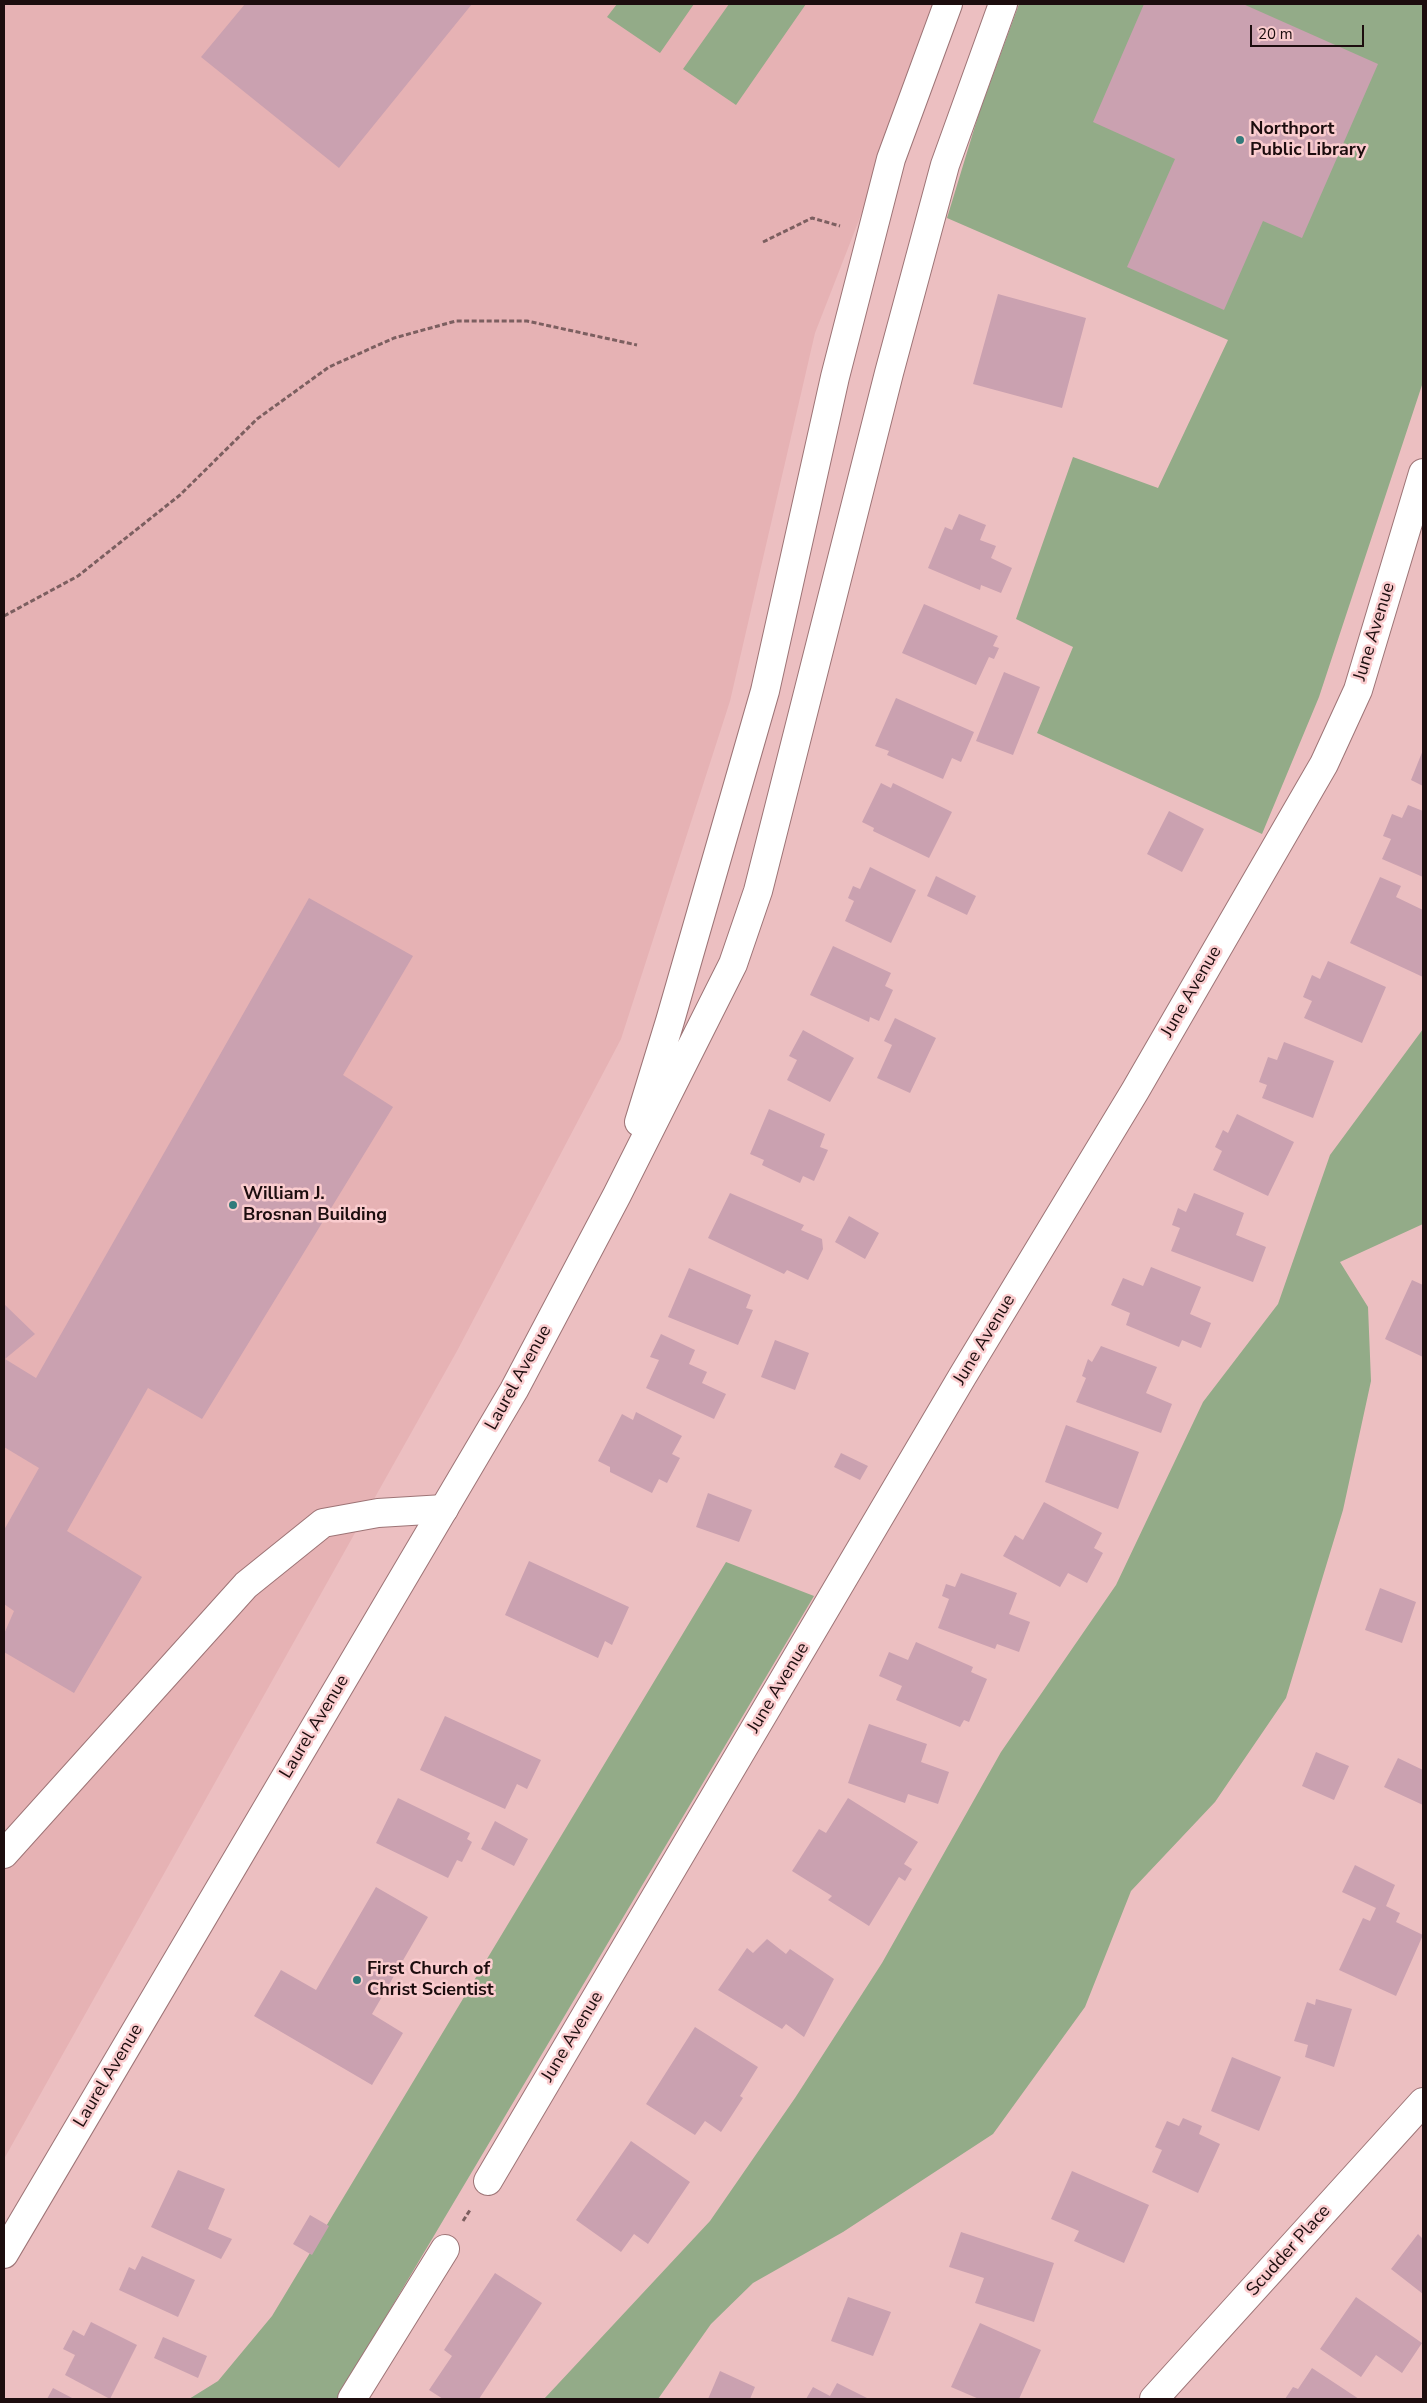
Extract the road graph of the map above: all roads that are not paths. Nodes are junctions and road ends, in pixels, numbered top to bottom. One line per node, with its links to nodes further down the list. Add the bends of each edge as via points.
1 (948, 4): 4 (main road, via 891,159 835,377 765,691)
2 (1003, 4): 4 (main road, via 945,165 889,372 758,891 733,964)
3 (1423, 473): 8 (main road, June Avenue, via 1358,690 1324,764 1135,1091 952,1394)
4 (617, 1195): 5 (main road, Laurel Avenue, via 514,1390)
5 (444, 1509): 6 (main road, via 378,1513 323,1523 246,1584); 10 (main road, Laurel Avenue)
6 (4, 1854)
7 (1423, 2102): 12 (main road, Scudder Place)
8 (488, 2180)
9 (446, 2249): 11 (main road)
10 (4, 2254)
11 (352, 2399)
12 (1154, 2399)

